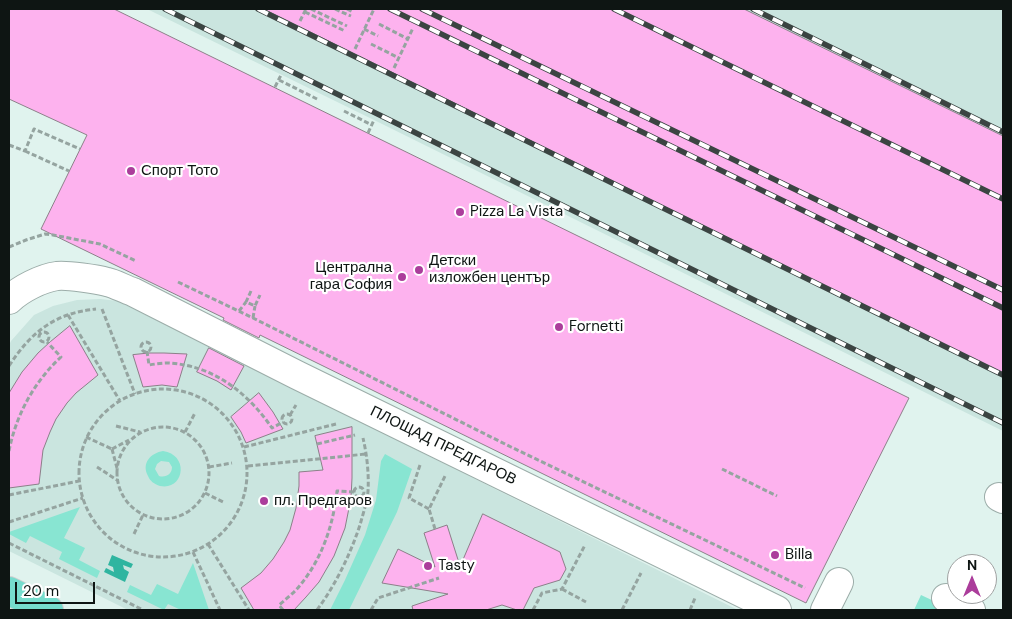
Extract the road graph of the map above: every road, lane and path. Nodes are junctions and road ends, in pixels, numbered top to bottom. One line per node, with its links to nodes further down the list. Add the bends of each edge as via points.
1 (311, 9): 10 (path)
2 (335, 9): 7 (path)
3 (347, 9): 6 (path)
4 (374, 9): 12 (path)
5 (305, 10): 8 (path); 13 (path)
6 (353, 12)
7 (351, 16)
8 (300, 21)
9 (379, 24): 15 (path)
10 (347, 26)
11 (413, 28): 15 (path)
12 (364, 29): 14 (path); 17 (path)
13 (345, 31)
14 (378, 36)
15 (408, 38): 18 (path)
16 (371, 44): 18 (path)
17 (355, 49)
18 (399, 58): 19 (path)
19 (394, 68)
20 (281, 75): 21 (path)
21 (279, 80): 22 (path); 23 (path)
22 (275, 87)
23 (317, 98)
24 (344, 111): 26 (path)
25 (374, 120): 26 (path)
26 (372, 125): 27 (path)
27 (368, 133)
28 (9, 145): 30 (path)
29 (80, 149): 30 (path, via 34,129)
30 (25, 151): 31 (path)
31 (70, 171)
32 (9, 247): 33 (path, via 45,234 100,244)
33 (136, 261)
34 (171, 278): 41 (path)
35 (251, 291): 38 (path)
36 (260, 295): 39 (path)
37 (9, 300): 107 (lane, ПЛОЩАД ПРЕДГАРОВ, via 37,282 57,276 109,282)
38 (246, 302): 39 (path); 41 (path)
39 (255, 306): 43 (path)
40 (102, 308): 46 (path)
41 (239, 311): 43 (path)
42 (68, 315): 47 (path)
43 (253, 318): 94 (path, via 512,447)
44 (47, 342): 44 (path, via 48,334 39,333 41,341); 61 (path, via 61,358 27,399 17,420)
45 (147, 351): 49 (path, via 149,365 168,363 208,372 240,391 272,428)
46 (135, 394): 47 (path); 59 (path, via 153,389 190,393 221,412 233,425)
47 (120, 401): 56 (path, via 107,410)
48 (195, 413): 53 (path)
49 (283, 422)
50 (338, 423): 59 (path)
51 (116, 426): 52 (path)
52 (141, 432): 53 (path, via 164,427); 57 (path)
53 (185, 432): 67 (path, via 197,442)
54 (362, 433): 62 (path)
55 (353, 436): 58 (path)
56 (86, 437): 60 (path); 72 (path, via 81,454)
57 (132, 439): 60 (path); 68 (path, via 122,452)
58 (317, 444)
59 (244, 447): 65 (path)
60 (112, 449): 68 (path)
61 (9, 451)
62 (366, 454): 65 (path); 74 (path)
63 (422, 458): 80 (path, via 409,498)
64 (232, 463): 67 (path)
65 (248, 466): 87 (path, via 239,510 226,529)
66 (97, 467): 71 (path)
67 (209, 467): 75 (path)
68 (117, 469): 71 (path)
69 (722, 469): 77 (path)
70 (447, 471): 80 (path)
71 (117, 480): 81 (path, via 126,501)
72 (80, 481): 76 (path); 78 (path)
73 (354, 492): 74 (path, via 358,488); 74 (path, via 359,497); 101 (path, via 337,491 326,540 296,590 279,605)
74 (366, 492): 102 (path, via 363,515 353,544 338,579)
75 (205, 493): 79 (path); 81 (path, via 191,510 172,519)
76 (9, 495)
77 (777, 496)
78 (83, 498): 82 (path); 88 (path, via 90,515 105,534 124,548 146,556 170,557)
79 (225, 503)
80 (429, 509): 83 (path)
81 (143, 515): 84 (path)
82 (9, 522)
83 (435, 529)
84 (134, 534)
85 (587, 541): 91 (path)
86 (9, 543): 98 (path)
87 (208, 544): 88 (path); 100 (path)
88 (193, 552): 99 (path)
89 (643, 568): 105 (path)
90 (439, 578): 103 (path, via 378,598)
91 (562, 589): 96 (path); 104 (path, via 542,592)
92 (9, 591): 97 (main road)
93 (697, 596): 106 (path)
94 (832, 598)
95 (946, 598): 108 (lane)
96 (586, 602)
97 (49, 610)
98 (144, 610)
99 (220, 610)
100 (249, 610)
101 (283, 610)
102 (317, 610)
103 (371, 610)
104 (533, 610)
105 (622, 610)
106 (690, 610)
107 (777, 610)
108 (971, 610)

